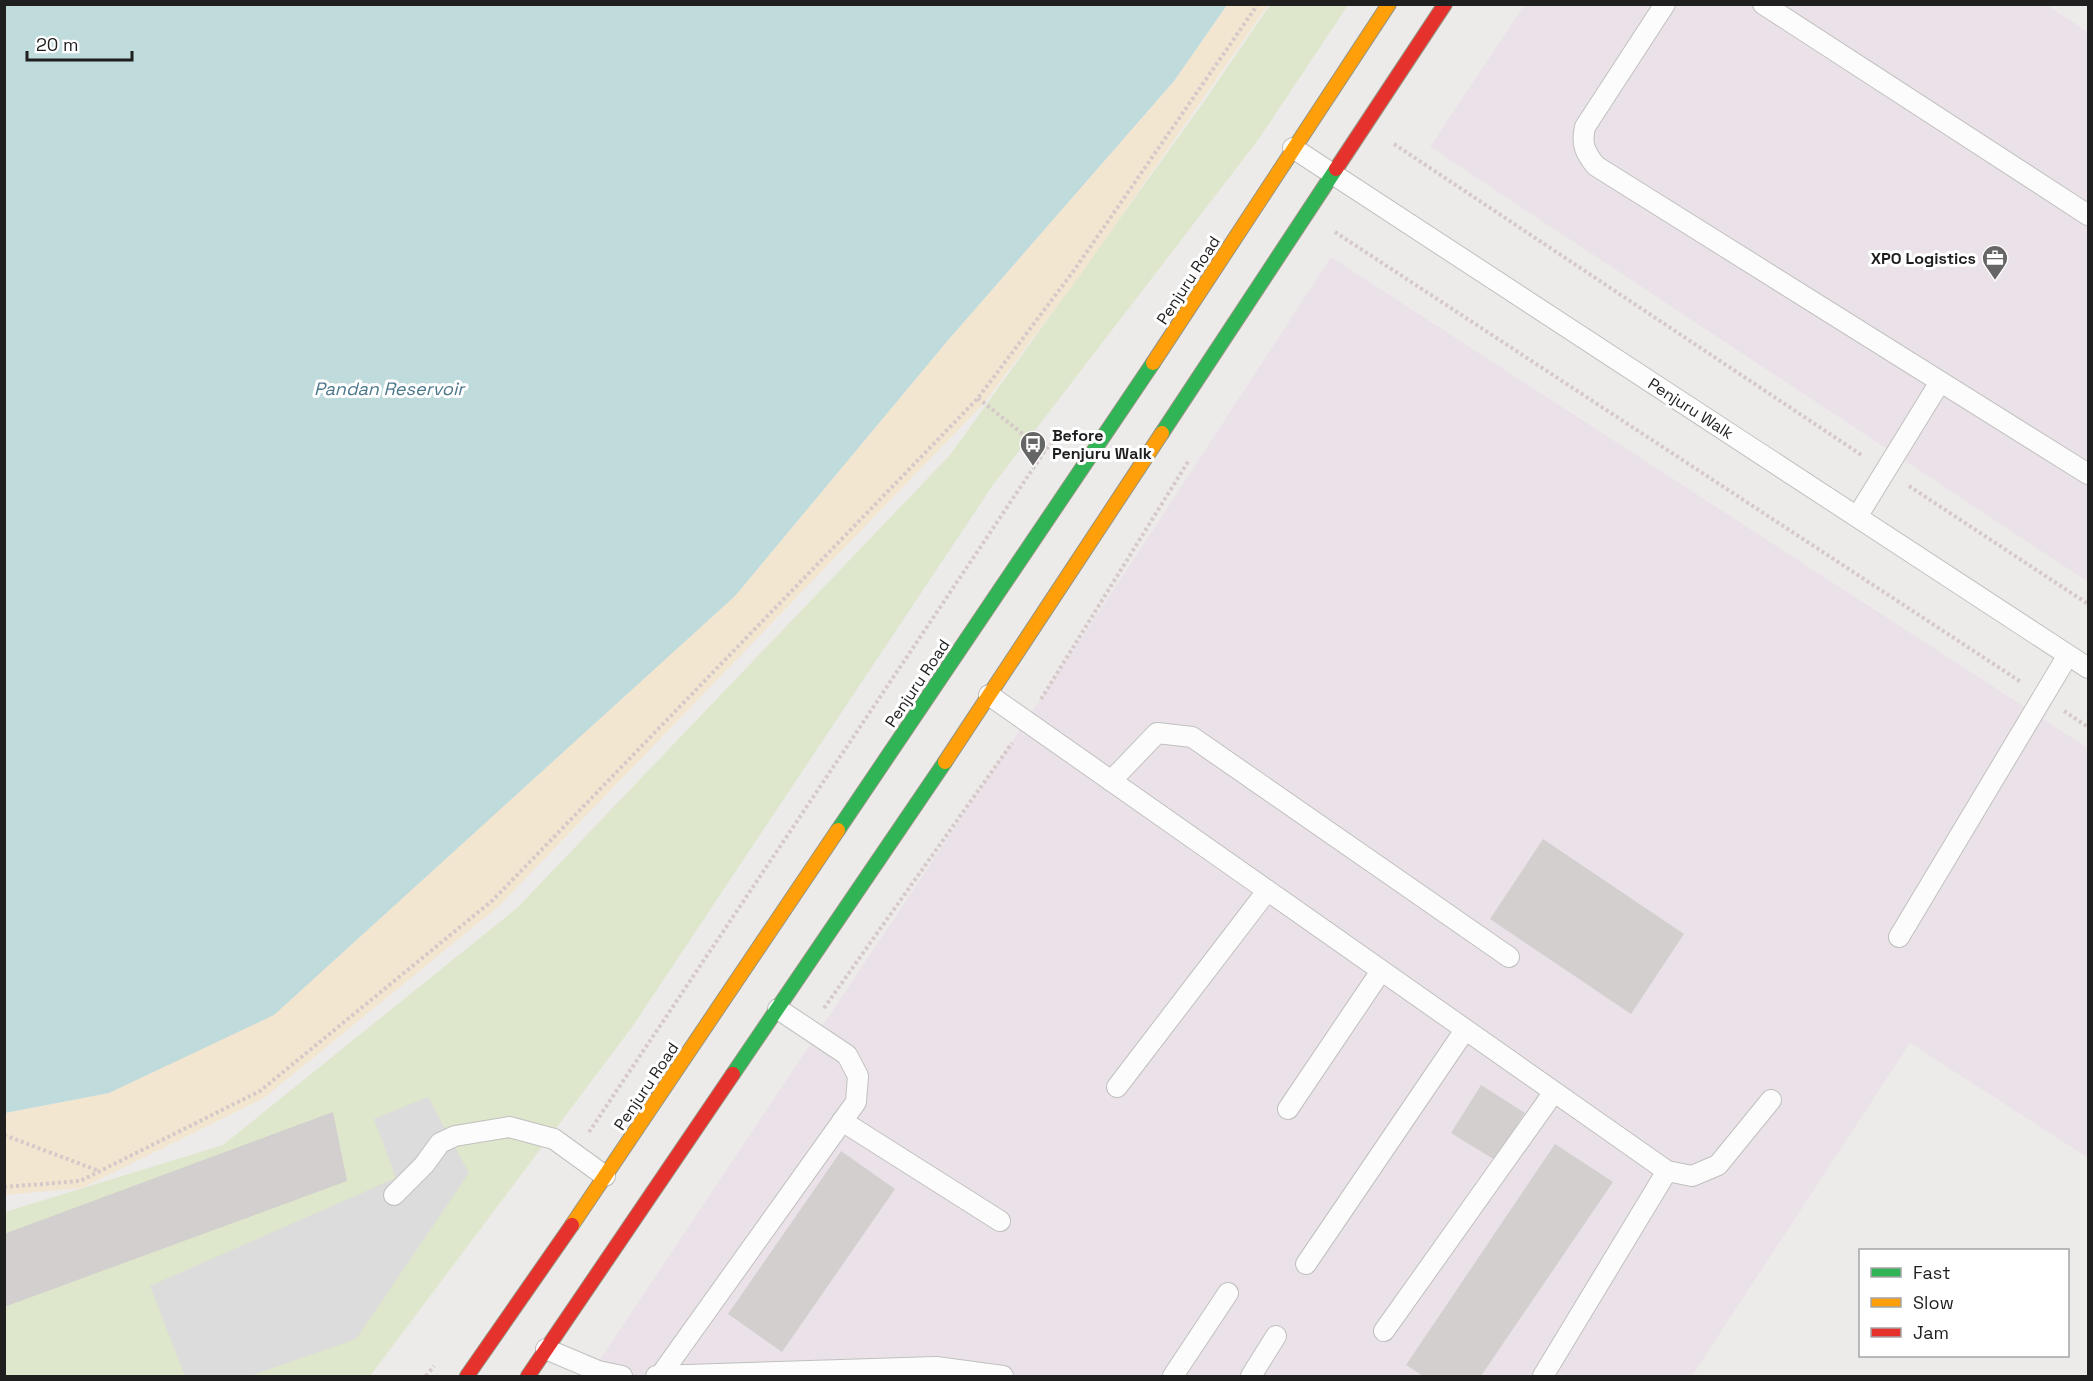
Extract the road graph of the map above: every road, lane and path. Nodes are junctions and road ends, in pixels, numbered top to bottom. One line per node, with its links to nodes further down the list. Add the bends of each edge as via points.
1 (1258, 4): 12 (path, via 1075,269)
2 (1389, 4): 7 (main road, Penjuru Road)
3 (1445, 4): 8 (main road)
4 (1665, 4): 11 (lane, via 1586,127 1584,152 1614,179)
5 (1763, 4): 9 (lane)
6 (1389, 141): 14 (path)
7 (1293, 148): 8 (lane, Penjuru Walk); 16 (main road, Penjuru Road)
8 (1333, 174): 17 (lane, Penjuru Walk); 21 (main road)
9 (2088, 215)
10 (1329, 228): 22 (path)
11 (1940, 382): 14 (lane); 15 (lane)
12 (978, 398): 13 (path); 39 (path, via 493,900 260,1091)
13 (1044, 452): 16 (path); 37 (path)
14 (1885, 471): 17 (lane); 18 (path)
15 (2088, 474)
16 (1071, 485): 40 (main road, Penjuru Road)
17 (1857, 517): 19 (lane, Penjuru Walk)
18 (2088, 604)
19 (2068, 655): 20 (lane, Penjuru Walk); 22 (lane)
20 (2088, 668)
21 (989, 695): 24 (lane); 29 (main road)
22 (2043, 697): 23 (path); 26 (lane)
23 (2088, 727)
24 (1111, 781): 25 (lane); 27 (lane, via 1157,733 1192,737)
25 (1267, 891): 28 (lane); 31 (lane)
26 (1899, 937)
27 (1509, 957)
28 (1381, 971): 30 (lane); 34 (lane)
29 (778, 1009): 35 (lane, via 847,1056 858,1076 856,1102); 48 (main road)
30 (1465, 1030): 32 (lane); 44 (lane)
31 (1117, 1087)
32 (1554, 1092): 38 (lane); 46 (lane)
33 (1771, 1100): 38 (lane, via 1718,1165 1692,1176)
34 (1288, 1109)
35 (842, 1121): 43 (lane); 50 (lane)
36 (4, 1135): 39 (path)
37 (575, 1154): 40 (lane); 42 (lane, via 554,1139 509,1127 455,1137 440,1143)
38 (1667, 1171): 52 (lane)
39 (99, 1172): 41 (path, via 80,1181)
40 (605, 1176): 54 (main road, Penjuru Road)
41 (4, 1187)
42 (394, 1195)
43 (1000, 1221)
44 (1306, 1264)
45 (1228, 1293): 57 (lane)
46 (1384, 1331)
47 (1276, 1336): 58 (lane)
48 (546, 1349): 55 (main road); 56 (lane)
49 (439, 1357): 53 (path)
50 (658, 1376): 51 (lane, via 936,1366)
51 (998, 1376)
52 (1543, 1376)
53 (426, 1377)
54 (467, 1377)
55 (528, 1377)
56 (622, 1377)
57 (1173, 1377)
58 (1251, 1377)

